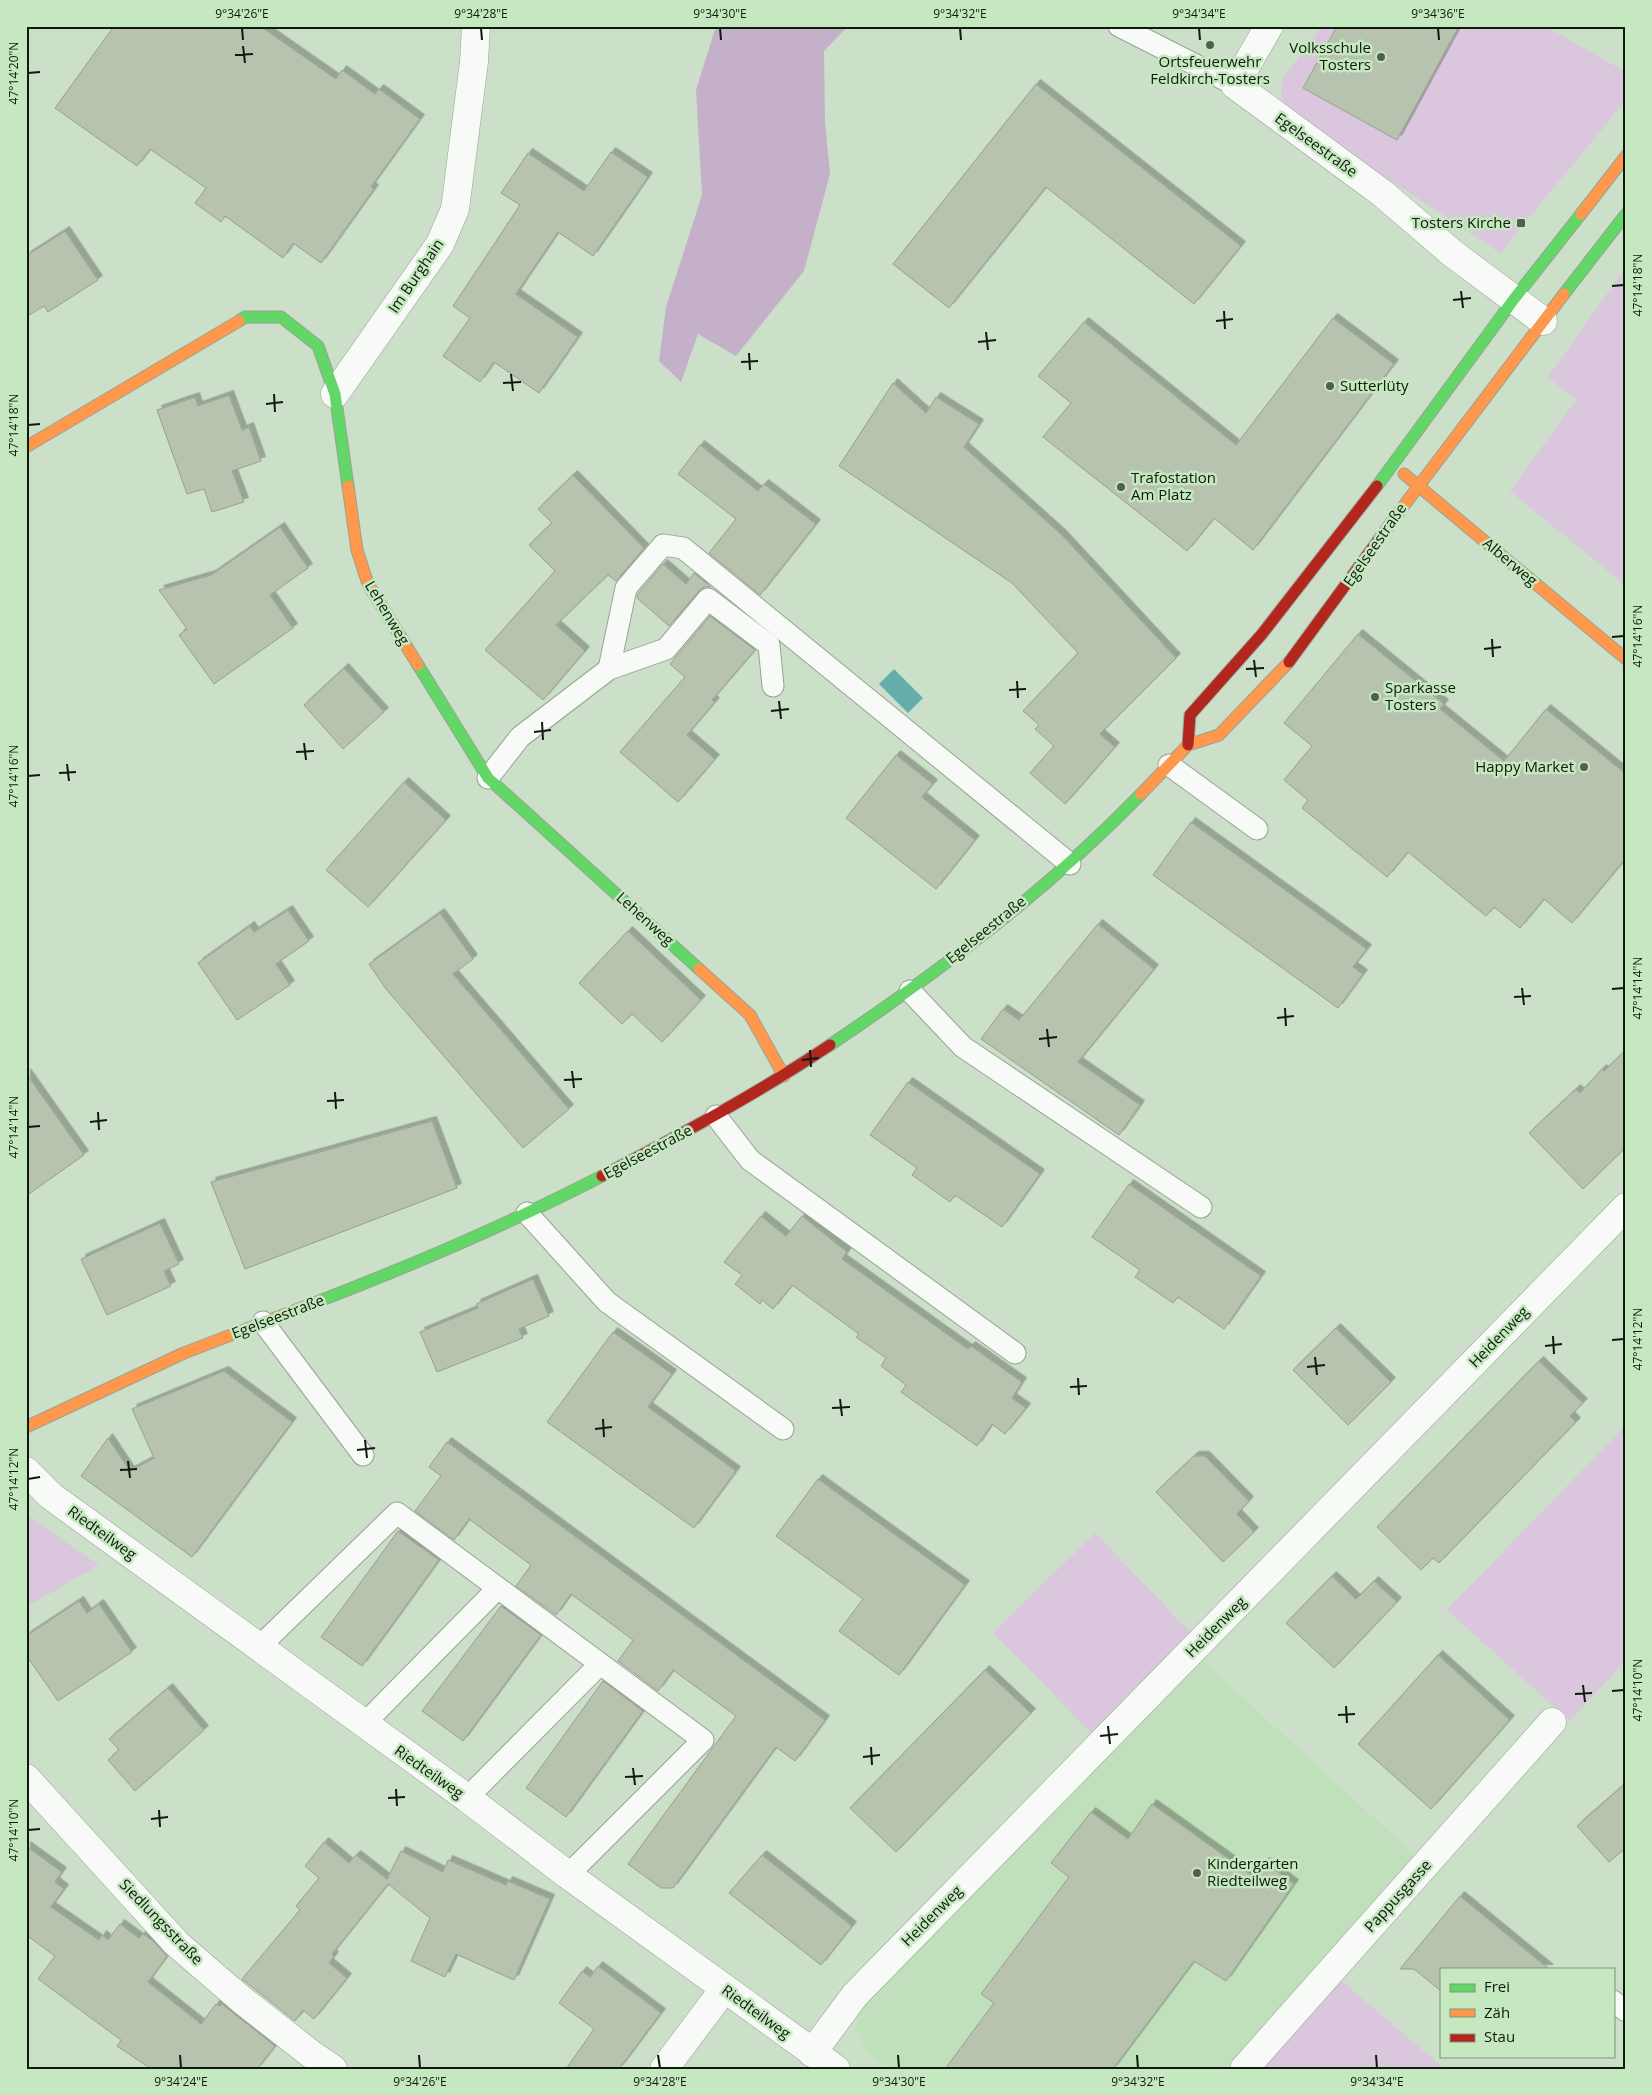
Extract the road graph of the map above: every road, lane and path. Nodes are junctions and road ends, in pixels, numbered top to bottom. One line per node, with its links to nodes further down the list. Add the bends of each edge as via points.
1 (476, 26): 9 (street, Im Burghain, via 456,209 440,244)
2 (1119, 26): 4 (lane, Egelseestraße)
3 (1269, 26): 4 (street)
4 (1235, 85): 7 (street, Egelseestraße, via 1382,193 1452,253)
5 (1626, 156): 7 (street)
6 (1626, 214): 8 (street, Egelseestraße)
7 (1514, 299): 8 (street, Egelseestraße); 11 (street)
8 (1543, 321): 12 (street, Egelseestraße)
9 (336, 394): 10 (street, Lehenweg, via 318,346 282,317 245,317); 18 (street, Lehenweg, via 356,550 368,584)
10 (26, 447)
11 (1392, 466): 12 (street, Alberweg); 16 (street, via 1262,634 1190,715)
12 (1418, 485): 13 (street, Alberweg); 16 (street, Egelseestraße, via 1296,656 1219,736)
13 (1626, 659)
14 (609, 669): 15 (lane, via 666,648 708,599 769,645); 18 (lane, via 520,737); 20 (lane, via 626,588 663,545 683,548)
15 (773, 686)
16 (1188, 744): 17 (street, Egelseestraße)
17 (1168, 765): 19 (lane); 20 (street, Egelseestraße)
18 (488, 778): 22 (street, Lehenweg, via 750,1015)
19 (1257, 830)
20 (1070, 864): 21 (street, Egelseestraße)
21 (910, 991): 22 (street, Egelseestraße); 24 (lane, via 963,1047)
22 (784, 1076): 23 (street, Egelseestraße)
23 (716, 1116): 26 (street, Egelseestraße); 28 (lane, via 750,1160)
24 (1201, 1207)
25 (1626, 1207): 44 (street, Heidenweg, via 855,1995)
26 (527, 1213): 27 (street, Egelseestraße, via 381,1277); 30 (lane, via 607,1302)
27 (263, 1322): 29 (street, Egelseestraße, via 184,1353); 31 (lane)
28 (1016, 1353)
29 (26, 1427)
30 (783, 1429)
31 (363, 1455)
32 (26, 1471): 34 (street, Riedteilweg, via 51,1496)
33 (498, 1588): 34 (lane, via 397,1513); 35 (lane); 37 (lane)
34 (258, 1648): 37 (street, Riedteilweg)
35 (600, 1664): 39 (lane); 40 (lane, via 703,1740)
36 (1552, 1722): 48 (street, Pappusgasse)
37 (363, 1725): 39 (street, Riedteilweg)
38 (26, 1778): 45 (street, Siedlungsstraße, via 178,1944 242,2000)
39 (467, 1798): 40 (street, Riedteilweg)
40 (568, 1875): 41 (street, Riedteilweg)
41 (724, 1989): 44 (street, Riedteilweg); 46 (street)
42 (1614, 2002): 43 (lane)
43 (1626, 2011)
44 (812, 2053): 47 (street, Riedteilweg)
45 (333, 2069)
46 (664, 2069)
47 (836, 2069)
48 (1244, 2069)

